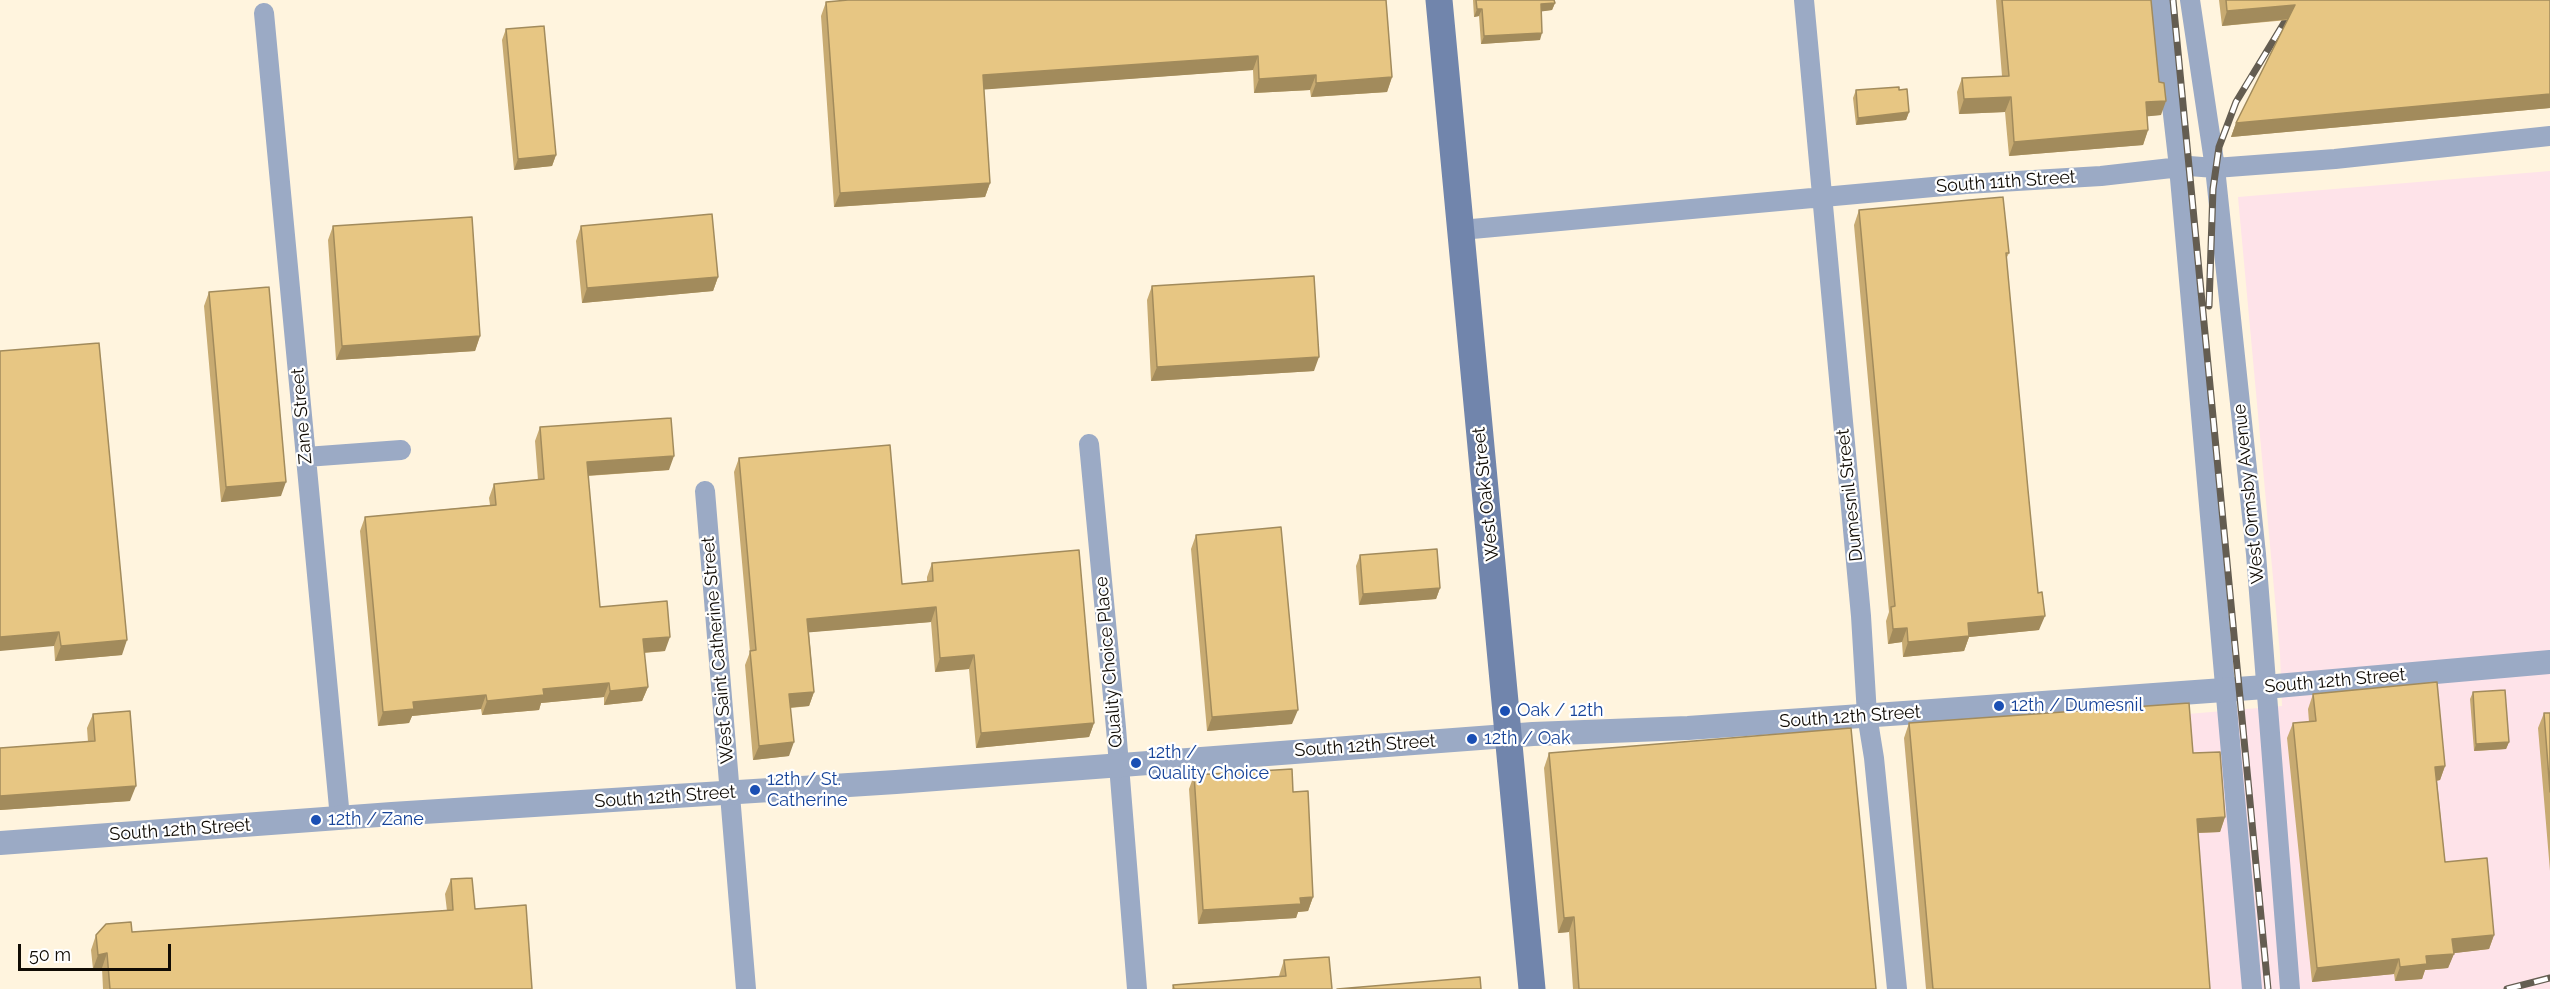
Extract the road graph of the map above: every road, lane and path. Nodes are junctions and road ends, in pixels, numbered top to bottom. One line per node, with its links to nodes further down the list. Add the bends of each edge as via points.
1 (1439, 0): 10 (main road, West Oak Street)
2 (1804, 0): 9 (street, Dumesnil Street)
3 (2160, 0): 7 (street)
4 (2190, 0): 8 (street, West Ormsby Avenue)
5 (264, 13): 13 (street, Zane Street)
6 (2550, 136): 8 (street, South 11th Street)
7 (2179, 167): 8 (street, South 11th Street); 9 (street, South 11th Street); 17 (street)
8 (2215, 168): 16 (street, West Ormsby Avenue, via 2265,647)
9 (1822, 197): 10 (street, South 11th Street); 18 (street, Dumesnil Street, via 1861,609)
10 (1461, 230): 19 (main road, West Oak Street)
11 (1089, 444): 20 (street, Quality Choice Place)
12 (401, 450): 13 (street)
13 (306, 457): 22 (street, Zane Street)
14 (705, 491): 21 (street, West Saint Catherine Street)
15 (2550, 662): 16 (street, South 12th Street)
16 (2265, 687): 17 (street, South 12th Street); 29 (street, West Ormsby Avenue)
17 (2227, 690): 18 (street, South 12th Street); 28 (street)
18 (1867, 715): 19 (street, South 12th Street); 27 (street, Dumesnil Street)
19 (1508, 736): 20 (street, South 12th Street); 26 (main road, West Oak Street)
20 (1119, 764): 21 (street, South 12th Street); 25 (street, Quality Choice Place)
21 (729, 792): 22 (street, South 12th Street); 24 (street, West Saint Catherine Street)
22 (340, 818): 23 (street, South 12th Street)
23 (0, 843)
24 (746, 989)
25 (1137, 989)
26 (1532, 989)
27 (1897, 989)
28 (2252, 989)
29 (2290, 989)

